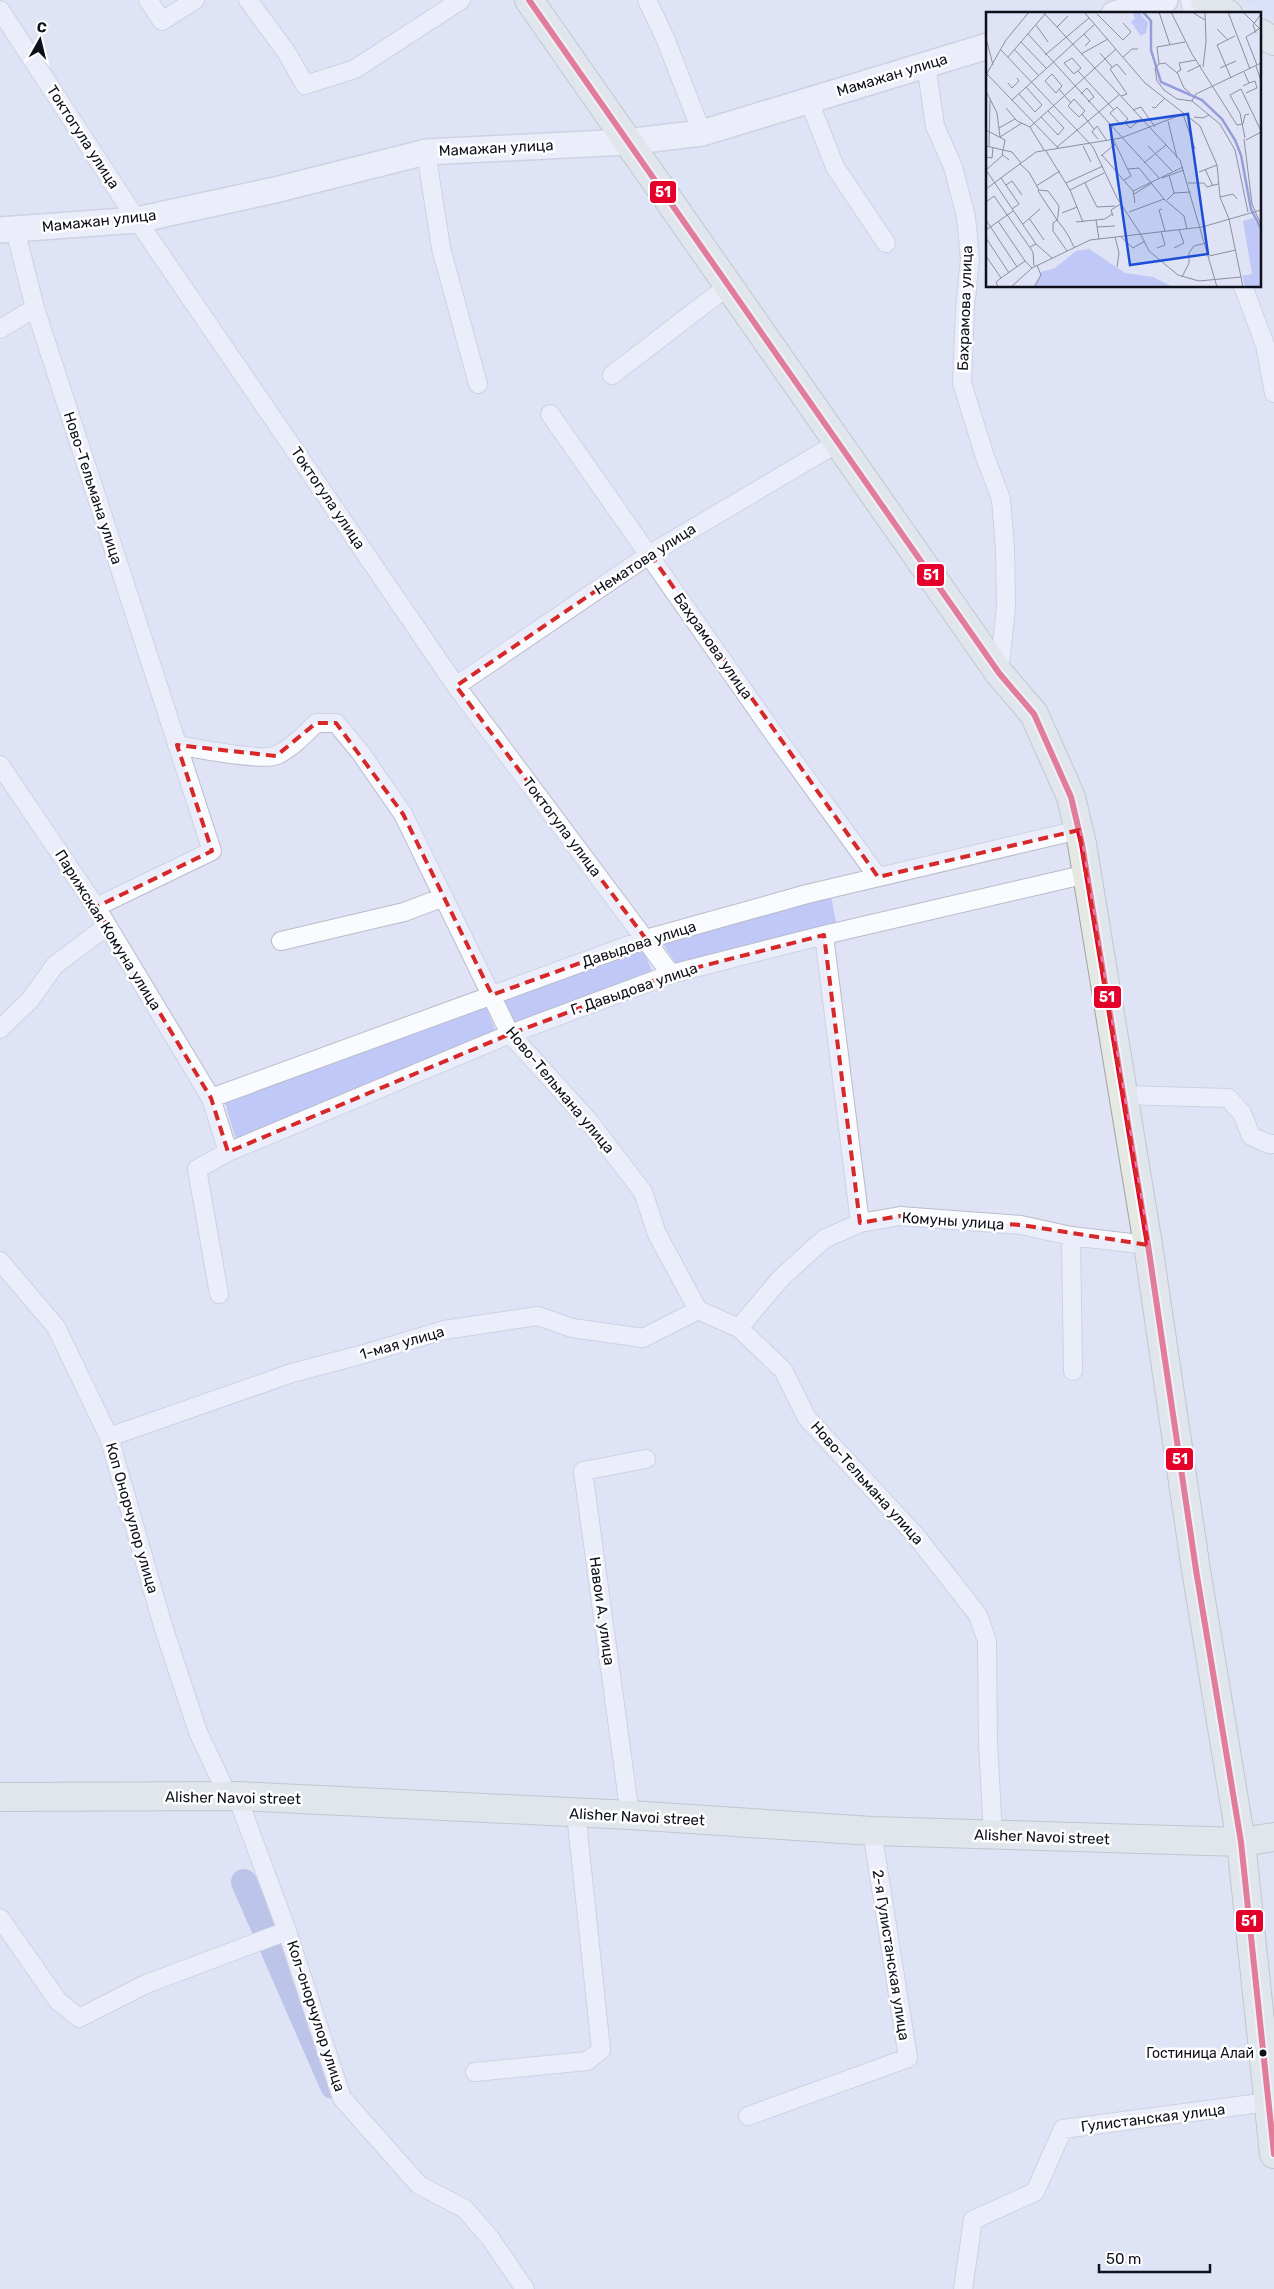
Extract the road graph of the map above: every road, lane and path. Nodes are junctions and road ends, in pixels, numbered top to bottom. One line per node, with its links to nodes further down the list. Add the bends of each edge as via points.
1 (148, 0): 2 (street, via 162,21)
2 (195, 0)
3 (248, 0): 4 (street, via 287,54 305,86 355,69)
4 (461, 0)
5 (529, 0): 18 (main road)
6 (647, 0): 17 (street)
7 (1165, 0): 10 (street)
8 (1206, 0): 11 (main road)
9 (0, 10): 20 (street, Токтогула улица)
10 (1121, 12)
11 (1225, 12)
12 (1262, 34): 13 (main road)
13 (1274, 41)
14 (986, 47): 15 (street, Мамажан улица)
15 (926, 64): 16 (street, Мамажан улица); 33 (street, Бахрамова улица, via 935,126 953,167 966,217 970,259 962,383 1001,498 1006,607)
16 (810, 101): 17 (street, Мамажан улица); 22 (street, via 835,167)
17 (702, 133): 18 (street, Мамажан улица)
18 (626, 142): 19 (street, Мамажан улица); 23 (main road)
19 (426, 152): 20 (street, Мамажан улица); 28 (street, via 441,248)
20 (137, 220): 21 (street, Мамажан улица); 34 (street, Токтогула улица)
21 (8, 229): 25 (street, Ново-Тельмана улица)
22 (886, 243)
23 (728, 286): 27 (street); 31 (main road)
24 (1245, 288): 29 (street, via 1265,345)
25 (35, 308): 26 (street); 35 (street, Ново-Тельмана улица)
26 (0, 329)
27 (612, 375)
28 (478, 384)
29 (1274, 393)
30 (550, 414): 32 (street, Бахрамова улица)
31 (840, 442): 32 (street, Нематова улица); 33 (main road)
32 (650, 554): 34 (street, Нематова улица); 39 (street, Бахрамова улица)
33 (999, 673): 37 (main road, via 1034,714 1071,797)
34 (456, 686): 44 (street, Токтогула улица)
35 (177, 745): 40 (street, Ново-Тельмана улица, via 246,756 276,756 316,722 336,723 403,814); 41 (street, Ново-Тельмана улица, via 212,852)
36 (0, 765): 41 (street, Парижская Комуна улица)
37 (1079, 830): 38 (main road); 39 (street, Давыдова улица)
38 (1087, 874): 43 (street, Г. Давыдова улица); 50 (main road)
39 (878, 877): 44 (street, Давыдова улица)
40 (444, 897): 45 (street, via 404,912); 47 (street, Ново-Тельмана улица)
41 (96, 907): 42 (street, Парижская Комуна улица)
42 (107, 926): 48 (street, via 55,965 30,1000); 51 (street, Парижская Комуна улица)
43 (824, 935): 46 (street, Г. Давыдова улица); 54 (street)
44 (646, 939): 46 (street, Токтогула улица); 47 (street, Давыдова улица)
45 (281, 941)
46 (671, 974): 49 (street, Г. Давыдова улица)
47 (492, 995): 49 (street, Ново-Тельмана улица); 51 (street, Давыдова улица)
48 (0, 1029)
49 (510, 1034): 53 (street, Г. Давыдова улица); 60 (street, Ново-Тельмана улица, via 588,1120 643,1192 657,1234)
50 (1122, 1095): 52 (street, via 1228,1098 1242,1113 1251,1136); 56 (main road)
51 (211, 1098): 53 (street, Парижская Комуна улица)
52 (1274, 1144)
53 (228, 1152): 59 (street, Г. Давыдова улица, via 197,1169)
54 (860, 1222): 55 (street, Комуны улица, via 900,1216 1021,1226); 61 (street, Комуны улица, via 824,1239 781,1278)
55 (1071, 1236): 56 (street, Комуны улица); 62 (street)
56 (1148, 1245): 72 (main road, via 1196,1570)
57 (0, 1260): 58 (street, Коп Онорчулор улица)
58 (7, 1279): 63 (street, Коп Онорчулор улица, via 56,1327)
59 (219, 1294)
60 (698, 1310): 61 (street, Ново-Тельмана улица); 63 (street, 1-мая улица, via 643,1338 572,1328 538,1316 444,1330 292,1373)
61 (739, 1328): 70 (street, Ново-Тельмана улица, via 783,1370 807,1418 916,1536 978,1615 987,1641)
62 (1073, 1371)
63 (109, 1437): 65 (street, Коп Онорчулор улица, via 163,1626 198,1732)
64 (646, 1459): 68 (street, Навои А. улица, via 583,1470)
65 (233, 1796): 66 (main road, Alisher Navoi street); 67 (main road, Alisher Navoi street); 74 (street, Кол-онорчулор улица)
66 (0, 1797)
67 (576, 1813): 68 (main road, Alisher Navoi street); 75 (street, via 600,2050 587,2061)
68 (630, 1815): 69 (main road, Alisher Navoi street)
69 (872, 1831): 70 (main road, Alisher Navoi street); 77 (street, 2-я Гулистанская улица, via 908,2058)
70 (993, 1836): 72 (main road, Alisher Navoi street)
71 (1274, 1837): 72 (main road, Alisher Navoi street)
72 (1242, 1842): 76 (main road)
73 (0, 1918): 74 (street, via 58,2001 79,2018 146,1984)
74 (287, 1931): 79 (street, Кол-онорчулор улица, via 342,2098 419,2185 465,2208)
75 (475, 2072)
76 (1268, 2102): 78 (main road); 80 (street, Гулистанская улица, via 1063,2129 1034,2192 973,2220)
77 (748, 2116)
78 (1274, 2154)
79 (525, 2289)
80 (963, 2289)

